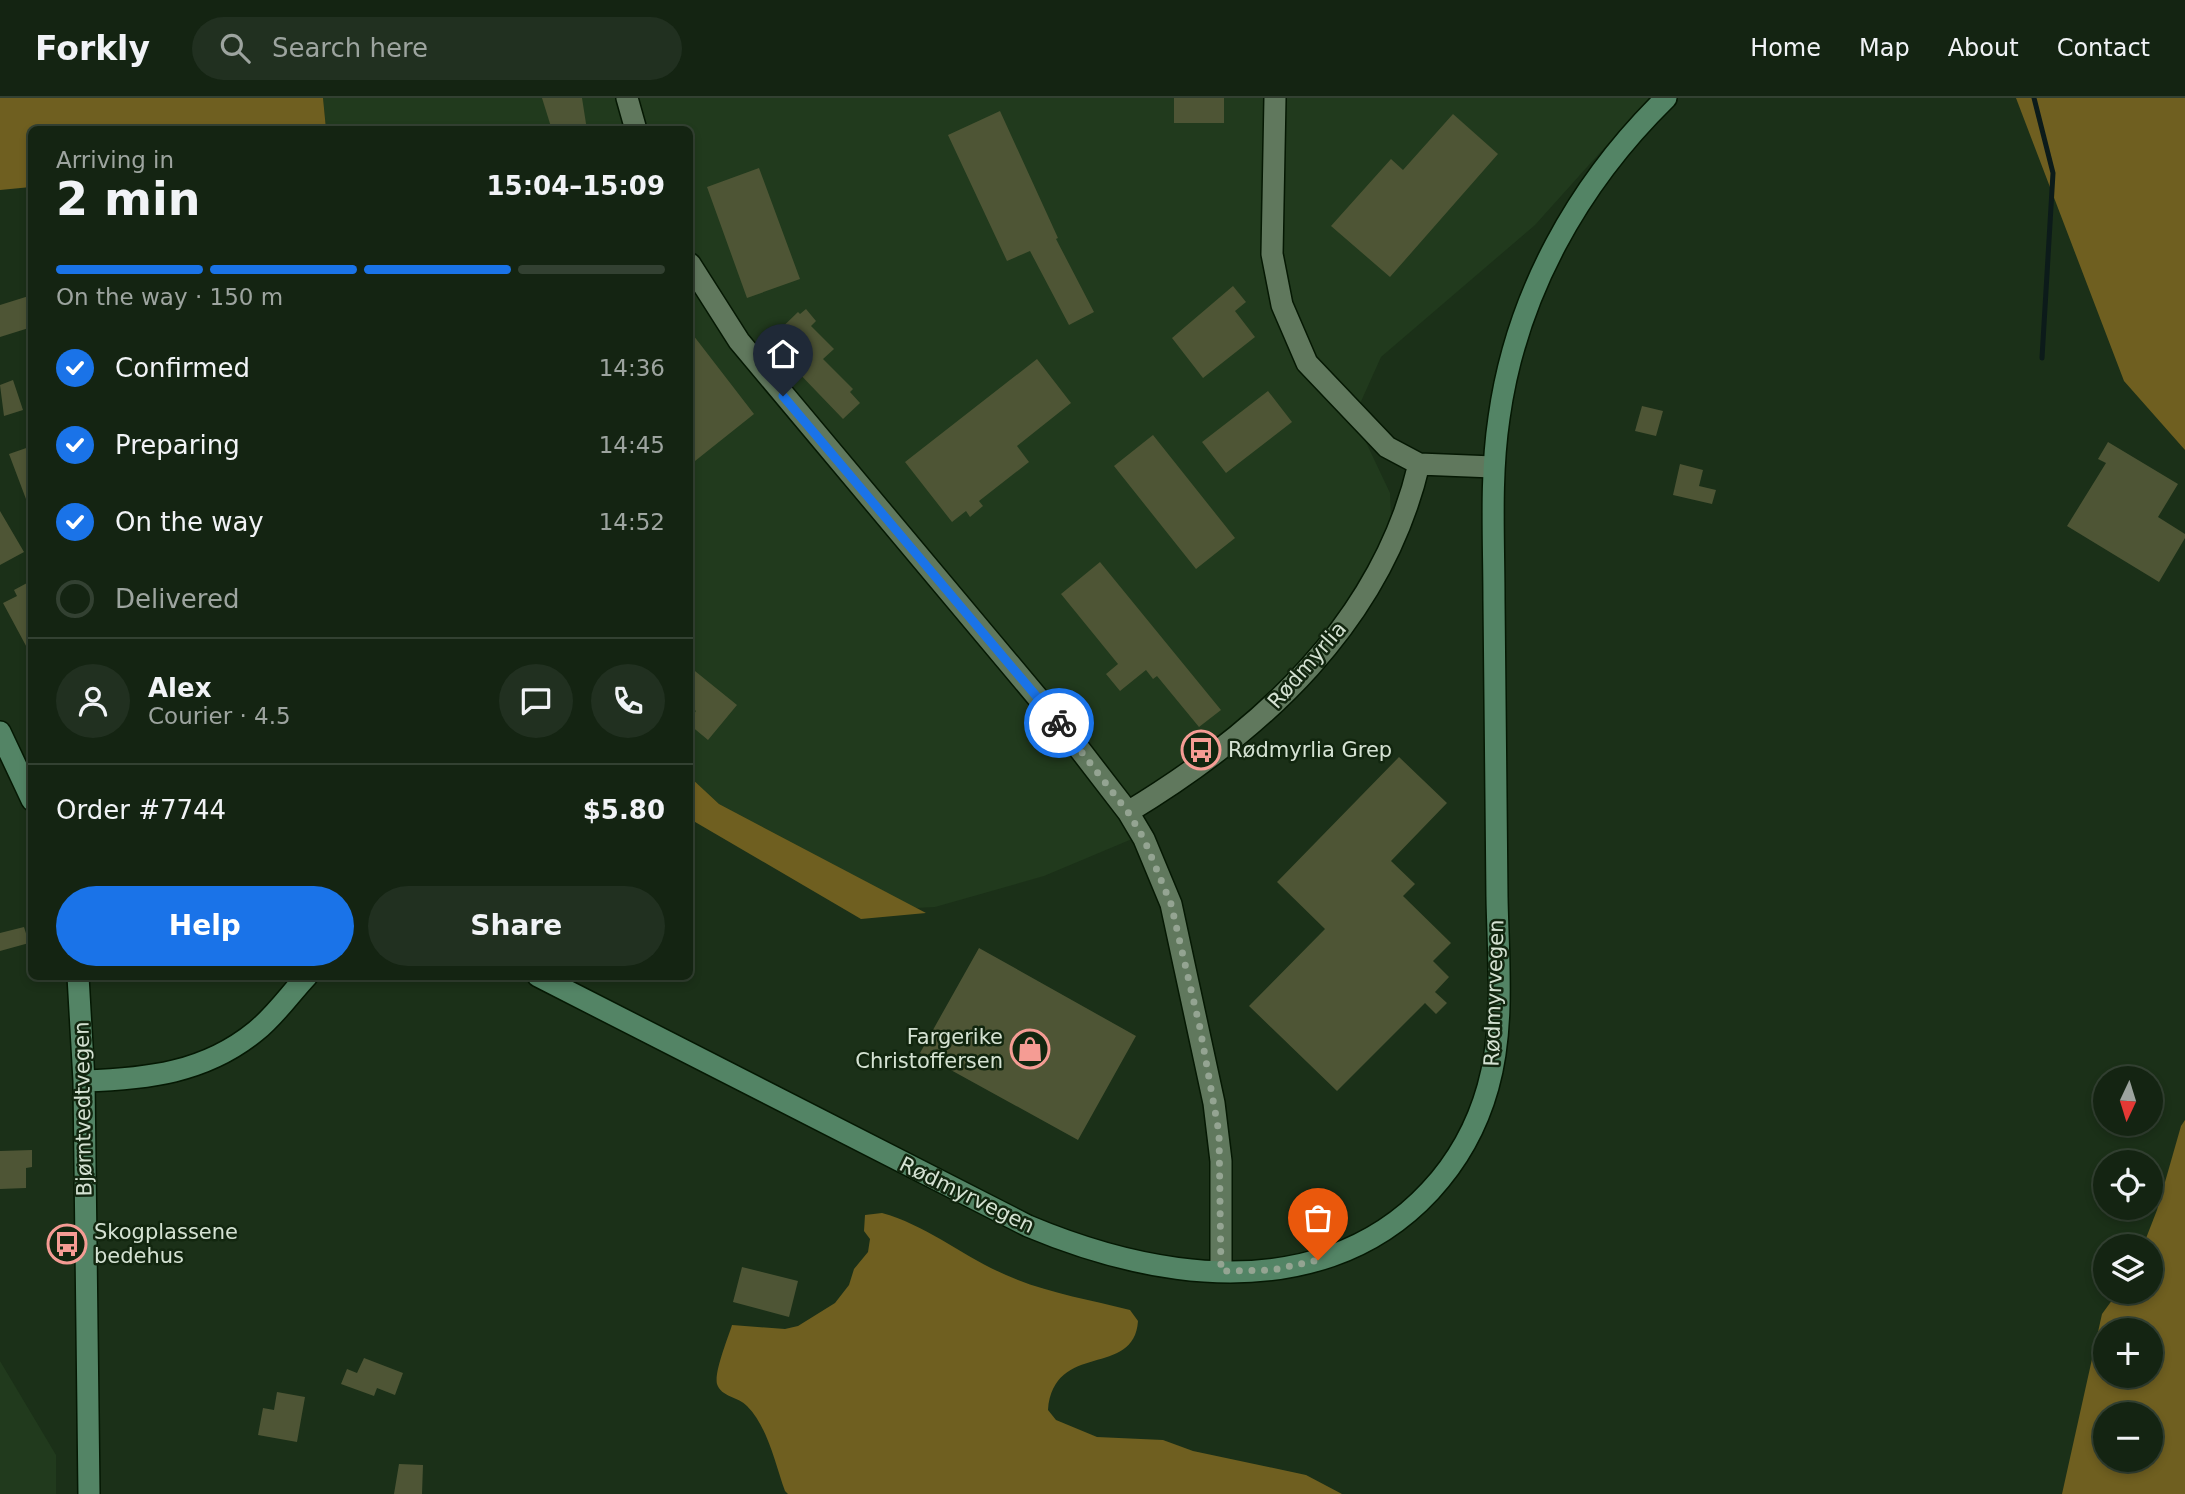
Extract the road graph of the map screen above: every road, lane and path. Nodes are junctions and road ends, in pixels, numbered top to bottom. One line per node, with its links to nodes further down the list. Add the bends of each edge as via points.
1 (626, 98): 4 (street)
2 (1275, 98): 6 (street, via 1272,254 1282,305 1307,363 1387,447)
3 (1666, 98): 7 (street, Rødmyrvegen, via 1598,175 1539,279 1507,375)
4 (635, 126)
5 (693, 269): 10 (street, via 770,381 1035,694)
6 (1419, 464): 7 (street); 10 (street, Rødmyrlia, via 1392,545 1318,658 1276,704 1231,742)
7 (1493, 467): 15 (street, Rødmyrvegen, via 1498,946 1496,1038 1488,1088 1451,1167 1396,1222 1318,1260 1273,1270)
8 (0, 732): 9 (street)
9 (28, 792)
10 (1128, 812): 15 (street, via 1171,904 1200,1028 1219,1143)
11 (78, 980): 14 (street, Bjørntvedtvegen)
12 (303, 980): 14 (street, via 257,1031 199,1065 153,1077)
13 (546, 980): 15 (street, Rødmyrvegen, via 1028,1226 1098,1253)
14 (84, 1081): 16 (street, Bjørntvedtvegen)
15 (1221, 1271)
16 (89, 1494)

